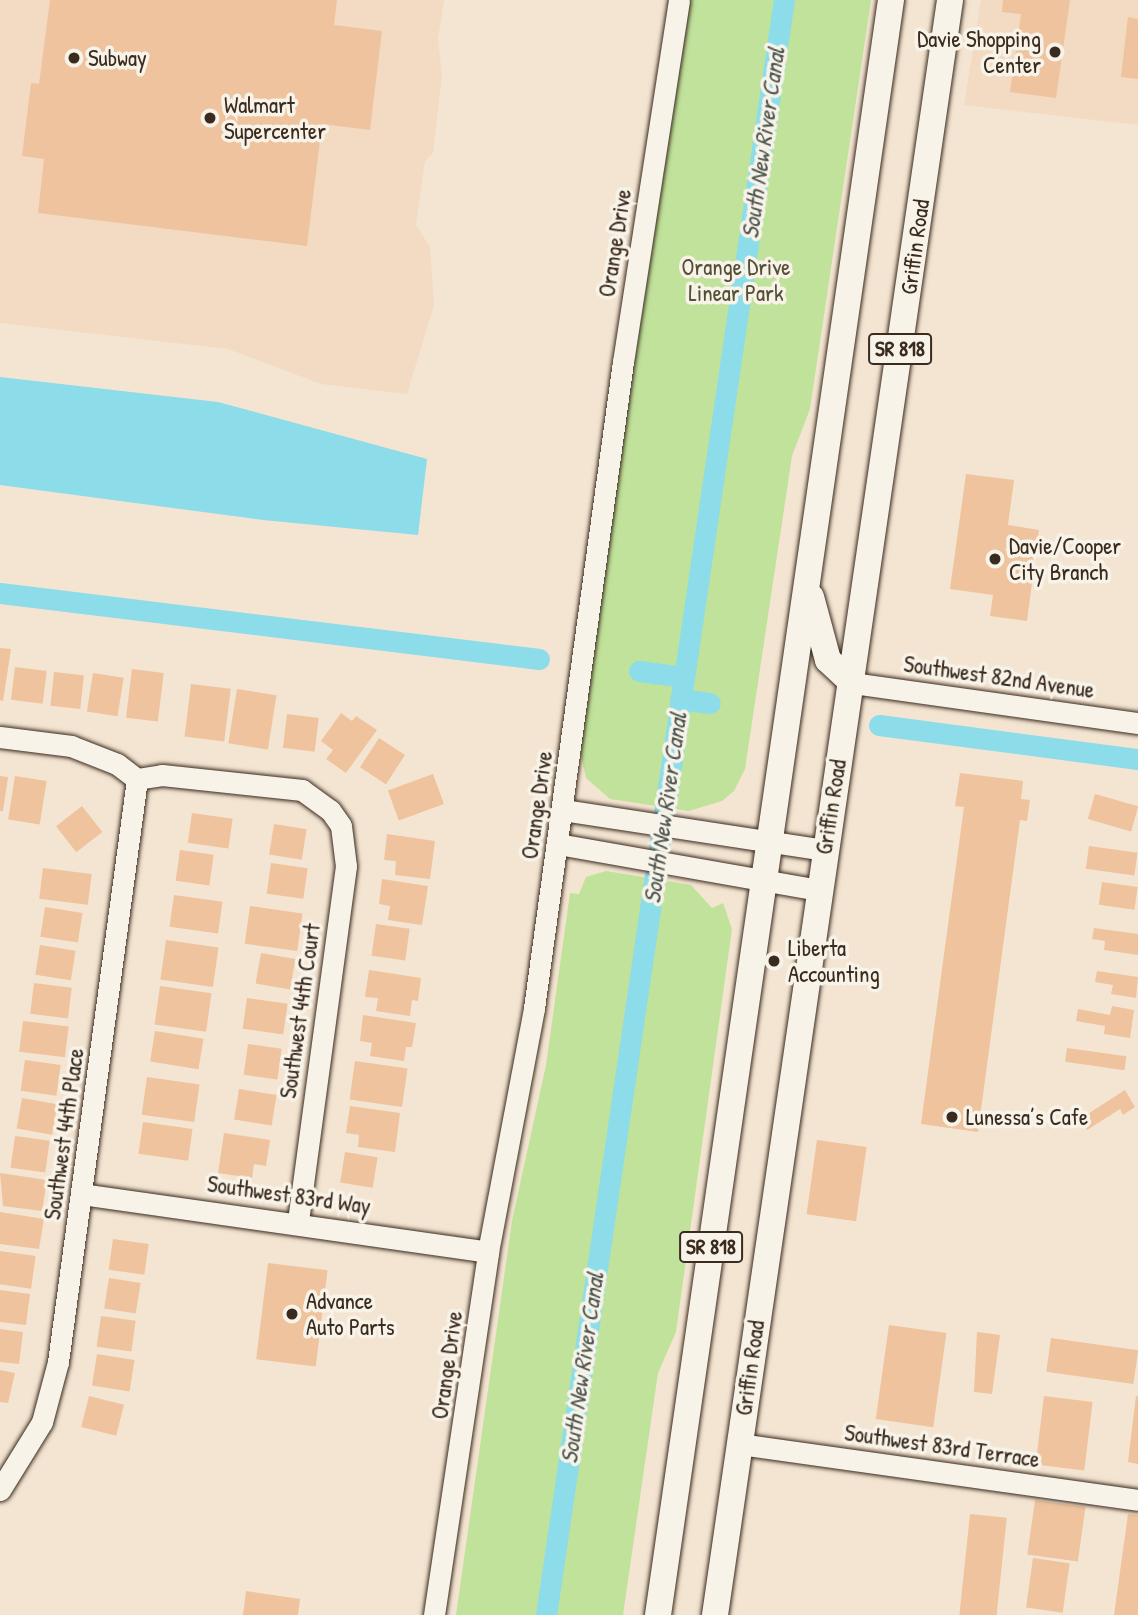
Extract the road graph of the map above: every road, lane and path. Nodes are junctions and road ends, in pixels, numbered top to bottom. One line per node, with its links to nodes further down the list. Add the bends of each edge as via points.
1 (679, 0): 9 (street, Orange Drive, via 623,362)
2 (891, 0): 4 (main road, SR 818)
3 (950, 0): 5 (main road, Griffin Road / SR 818)
4 (807, 574): 5 (main road, via 819,641 828,660); 10 (main road, SR 818)
5 (853, 682): 6 (street, Southwest 82nd Avenue); 12 (main road, Griffin Road / SR 818)
6 (1138, 723)
7 (0, 737): 8 (street, via 71,746 117,764)
8 (136, 779): 15 (street, Southwest 44th Place); 16 (street, Southwest 44th Court, via 162,775 302,790 330,810 341,827 346,866)
9 (563, 810): 10 (street); 11 (street, Orange Drive)
10 (770, 841): 12 (street); 13 (main road, SR 818)
11 (558, 844): 13 (street); 17 (street, Orange Drive, via 534,1008)
12 (824, 850): 14 (main road, Griffin Road / SR 818)
13 (764, 880): 14 (street); 22 (main road, SR 818)
14 (818, 890): 18 (main road, Griffin Road / SR 818)
15 (82, 1194): 16 (street, Southwest 83rd Way); 19 (street, Southwest 44th Place, via 54,1386 42,1422)
16 (298, 1222): 17 (street, Southwest 83rd Way)
17 (488, 1252): 21 (street, Orange Drive)
18 (740, 1444): 20 (street, Southwest 83rd Terrace); 23 (main road, Griffin Road / SR 818)
19 (2, 1487)
20 (1138, 1500)
21 (434, 1615)
22 (658, 1615)
23 (715, 1615)

